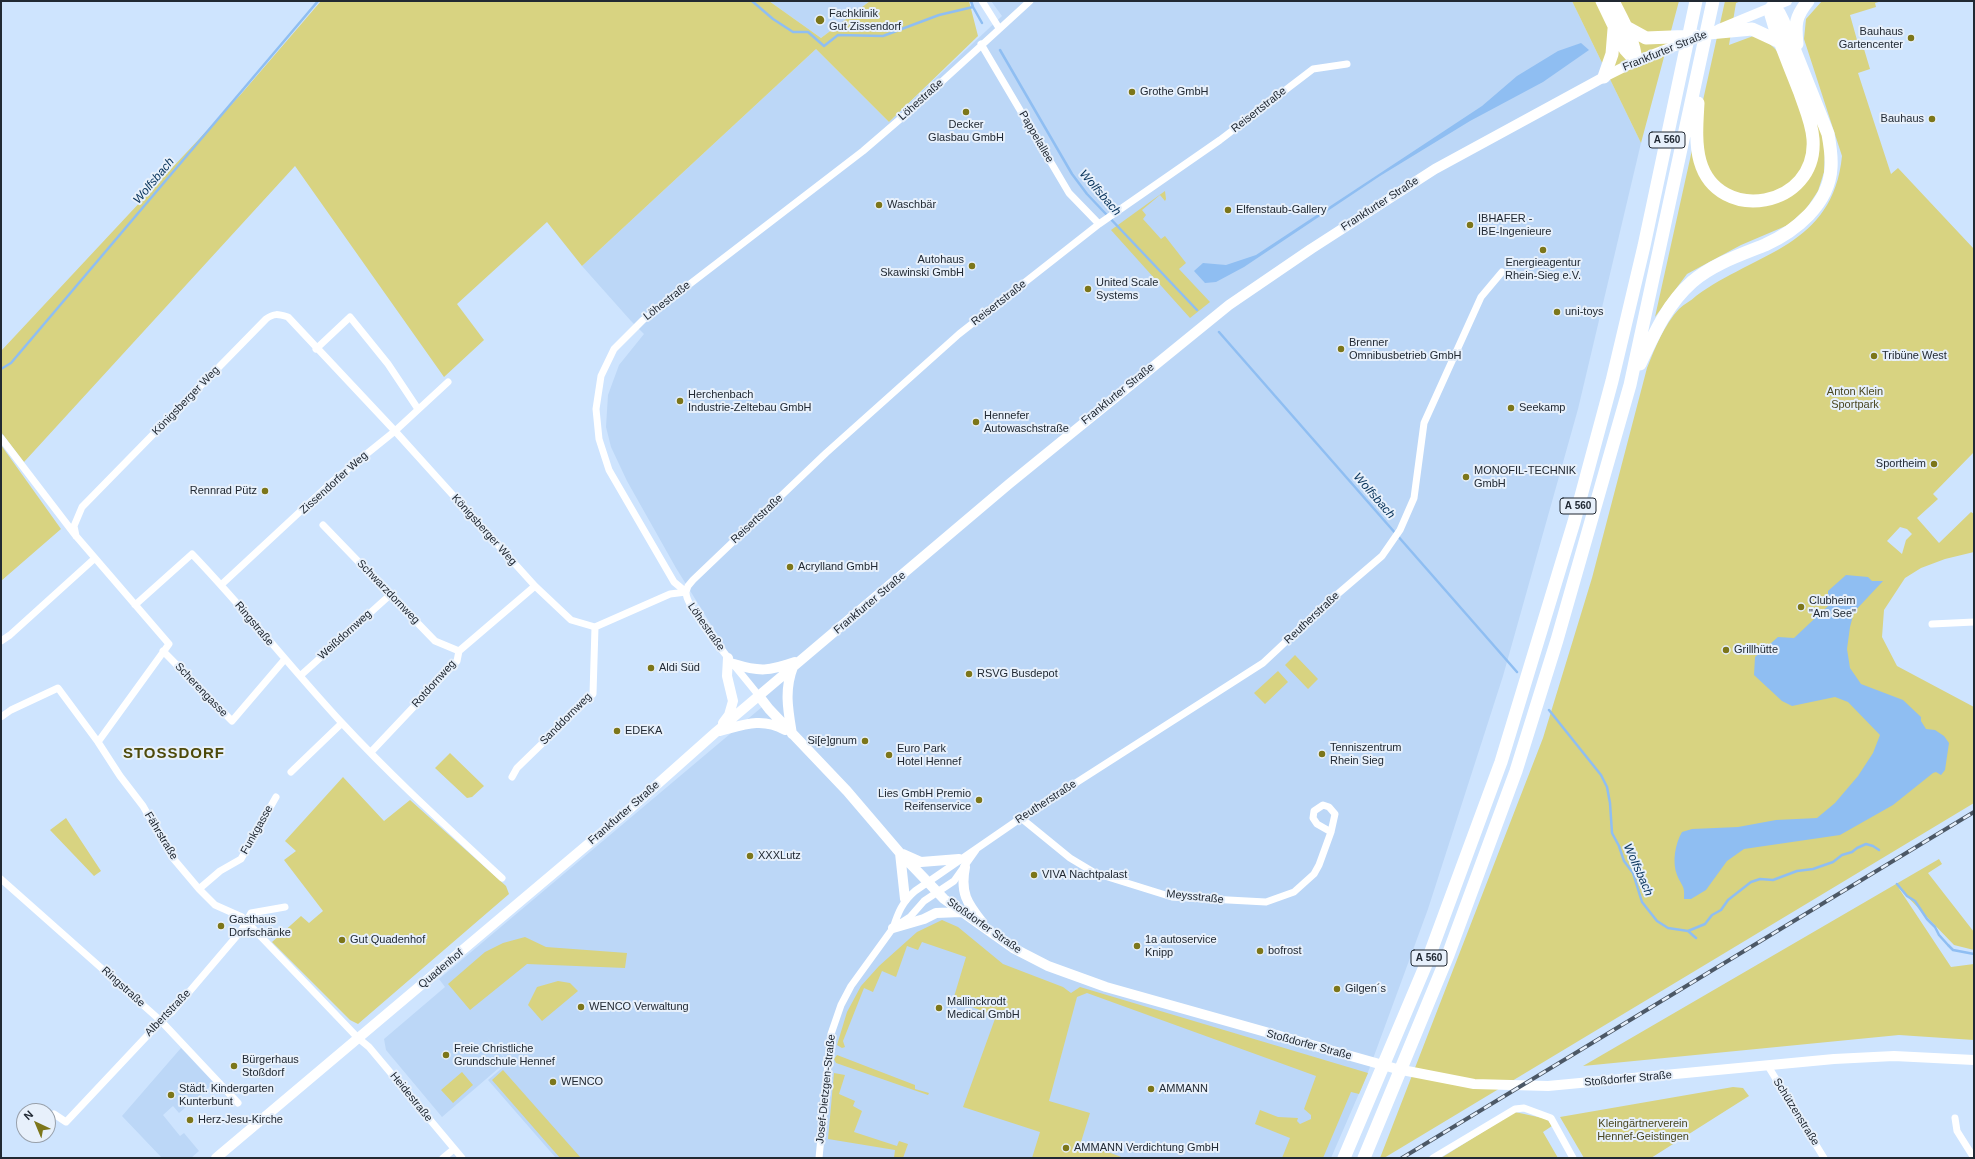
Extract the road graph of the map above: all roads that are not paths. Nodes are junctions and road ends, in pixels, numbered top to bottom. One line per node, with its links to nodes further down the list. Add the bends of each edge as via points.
1 (982, 1): 12 (street)
2 (1030, 1): 12 (street, Löhestraße)
3 (1602, 1): 11 (highway)
4 (1613, 1): 11 (highway)
5 (1693, 1): 14 (highway)
6 (1696, 1): 14 (highway, A 560)
7 (1714, 1): 18 (highway, A 560)
8 (1786, 1): 10 (main road)
9 (1808, 1): 19 (highway, via 1799,12 1795,26)
10 (1772, 7): 13 (main road); 16 (highway); 19 (highway, via 1779,13)
11 (1620, 27): 15 (highway, via 1646,38); 20 (highway, via 1625,49); 22 (highway)
12 (999, 28): 17 (street, Löhestraße)
13 (1726, 28): 14 (highway); 16 (highway, via 1752,29)
14 (1700, 34): 15 (highway); 87 (highway, A 560, via 1574,522 1501,762 1427,962)
15 (1672, 41): 20 (main road, Frankfurter Straße)
16 (1780, 42): 18 (highway, via 1814,139 1812,155 1802,179 1794,188 1769,200 1755,202 1727,195 1709,180 1703,169 1699,160 1697,122)
17 (981, 44): 23 (street, Pappelallee, via 1069,193); 36 (street, Löhestraße, via 863,151 643,320 614,349 600,376 596,409 599,439 608,470 674,582)
18 (1702, 54): 27 (highway, A 560)
19 (1799, 57): 27 (highway, via 1828,134 1831,169 1826,189 1810,213 1787,232 1709,270 1678,296 1661,320)
20 (1636, 61): 22 (main road, Frankfurter Straße)
21 (1347, 64): 23 (street, Reisertstraße, via 1313,69 1220,140)
22 (1604, 77): 47 (main road, Frankfurter Straße, via 1435,169 1229,305 1009,484)
23 (1102, 222): 36 (street, Reisertstraße, via 959,334 795,482 693,580)
24 (1502, 272): 59 (street, Reutherstraße, via 1481,297 1424,423 1414,498 1400,530 1382,556 1326,604 1263,664)
25 (316, 349): 28 (street, via 350,317 388,364); 29 (street, Königsberger Weg); 32 (street, Königsberger Weg, via 288,317 272,314 82,507 74,526)
26 (448, 382): 28 (street, Zissendorfer Weg)
27 (1630, 385): 88 (highway, A 560, via 1557,640 1516,771 1448,955)
28 (418, 409): 29 (street, Zissendorfer Weg)
29 (394, 431): 34 (street, Zissendorfer Weg, via 333,481); 35 (street, Königsberger Weg)
30 (1, 438): 32 (street)
31 (323, 525): 37 (street, Schwarzdornweg)
32 (76, 536): 33 (street)
33 (94, 559): 38 (street); 42 (street)
34 (221, 585): 38 (street, Ringstraße, via 192,554); 45 (street, Ringstraße)
35 (535, 586): 41 (street, Königsberger Weg, via 571,620); 44 (street, Rotdornweg)
36 (686, 592): 41 (street, via 670,594); 46 (street, Löhestraße, via 687,601)
37 (390, 595): 44 (street, Schwarzdornweg, via 435,641); 48 (street, Weißdornweg)
38 (134, 605): 43 (street, via 169,644)
39 (1974, 622): 40 (street)
40 (1932, 624)
41 (595, 627): 57 (street, Sanddornweg, via 593,694 517,768)
42 (1, 641)
43 (163, 651): 45 (street, Scherengasse, via 232,721); 54 (street)
44 (459, 651): 55 (street, Rotdornweg, via 457,661)
45 (284, 659): 48 (street, Ringstraße)
46 (731, 661): 47 (main road, via 753,670); 49 (street, Löhestraße); 52 (main road, via 727,676 733,701 729,715)
47 (796, 664): 49 (main road, Frankfurter Straße); 53 (main road, via 788,679 786,696)
48 (300, 676): 51 (street, Ringstraße)
49 (759, 696): 52 (main road, Frankfurter Straße); 53 (main road, Stoßdorfer Straße)
50 (1, 717): 54 (street, Fährstraße, via 58,688)
51 (342, 723): 55 (street, Ringstraße); 56 (street)
52 (716, 732): 53 (main road, via 754,722 775,724); 68 (main road, Frankfurter Straße)
53 (792, 734): 61 (main road, Stoßdorfer Straße, via 847,791)
54 (98, 742): 66 (street, Fährstraße, via 143,806 172,857)
55 (371, 752): 63 (street, Ringstraße)
56 (291, 772)
57 (512, 777)
58 (276, 797): 66 (street, Funkgasse, via 241,859 220,870)
59 (1020, 818): 60 (street, Meysstraße, via 1070,858 1095,873 1172,896 1244,902 1266,902 1303,886 1319,865); 62 (street, Reutherstraße, via 978,848)
60 (1331, 832)
61 (900, 854): 62 (main road, via 921,862); 65 (main road, Stoßdorfer Straße); 69 (main road)
62 (962, 863): 65 (street, Reutherstraße); 67 (street, Reutherstraße, via 954,881); 74 (main road, via 962,880 968,906)
63 (502, 878)
64 (1, 879): 75 (street, Ringstraße)
65 (928, 882): 67 (main road, Stoßdorfer Straße); 69 (street, Reutherstraße)
66 (199, 890): 72 (street, Fährstraße, via 215,905)
67 (937, 891): 71 (main road, Stoßdorfer Straße); 73 (street, Josef-Dietzgen-Straße, via 910,917)
68 (524, 899): 76 (main road, Quadenhof)
69 (905, 899): 73 (street)
70 (285, 907): 72 (street, Albertstraße, via 251,913)
71 (961, 912): 73 (main road, via 936,913); 74 (main road, Stoßdorfer Straße)
72 (246, 921): 75 (street, Albertstraße, via 241,931 172,1012); 76 (street, Fährstraße)
73 (893, 928): 86 (street, Josef-Dietzgen-Straße, via 840,1005 831,1034)
74 (992, 934): 78 (main road, Stoßdorfer Straße, via 1027,955 1077,977 1250,1029 1435,1078 1474,1084 1548,1086)
75 (161, 1021): 79 (street, Ringstraße); 80 (street, Albertstraße, via 66,1122)
76 (358, 1038): 82 (street, Heidestraße, via 382,1062); 83 (main road)
77 (1974, 1060): 78 (main road, Stoßdorfer Straße, via 1894,1056)
78 (1768, 1066): 91 (street, Schützenstraße)
79 (238, 1103)
80 (56, 1115)
81 (1955, 1118): 92 (street, via 1957,1131)
82 (454, 1149): 84 (street); 85 (street, Heidestraße)
83 (216, 1158)
84 (443, 1158)
85 (462, 1158)
86 (818, 1158)
87 (1344, 1158)
88 (1364, 1158)
89 (1433, 1158): 90 (street, via 1515,1109 1524,1108 1551,1118)
90 (1573, 1158)
91 (1824, 1158)
92 (1974, 1158)

